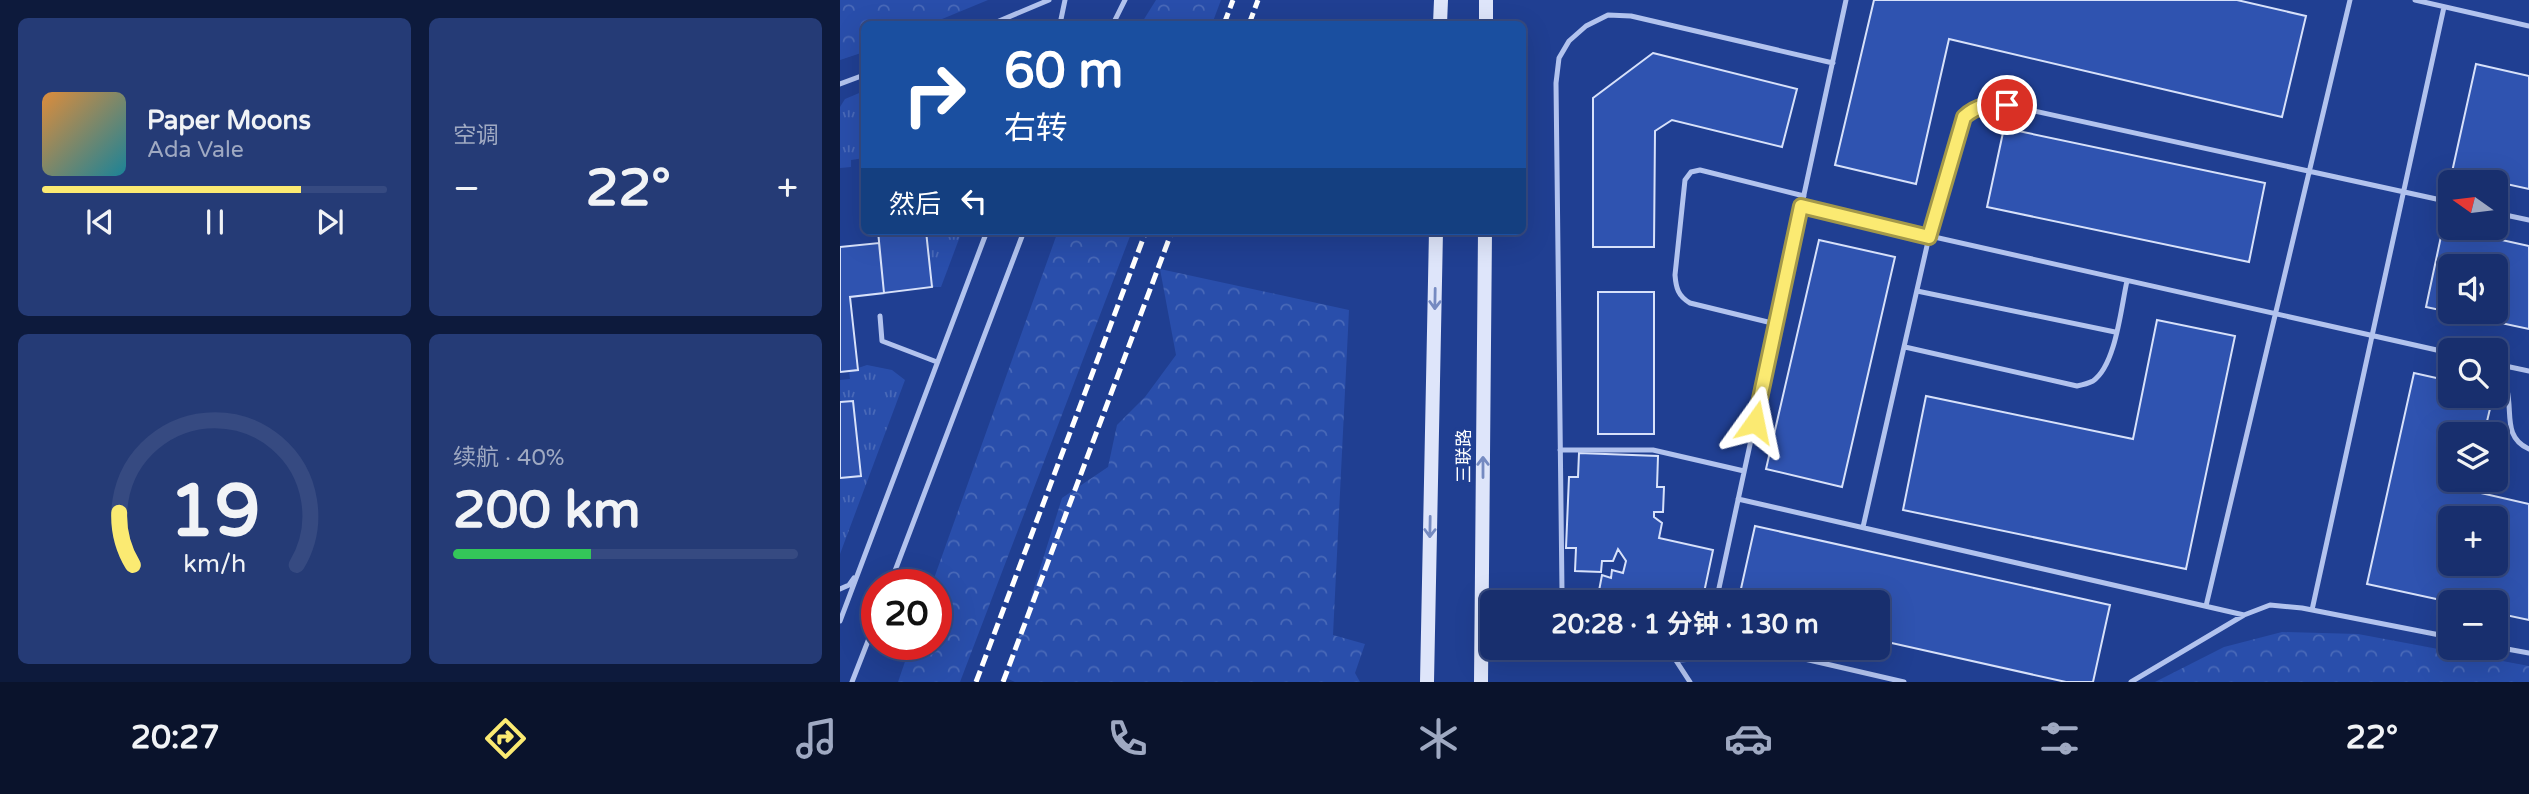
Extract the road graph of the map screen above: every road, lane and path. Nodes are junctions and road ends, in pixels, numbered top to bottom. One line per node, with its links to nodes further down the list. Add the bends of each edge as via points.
1 (1049, 0): 10 (lane)
2 (1065, 0): 11 (lane)
3 (1125, 0): 12 (lane)
4 (1441, 0): 13 (street)
5 (1486, 0): 14 (street)
6 (1846, 0): 16 (lane)
7 (2350, 0): 19 (lane)
8 (2415, 0): 9 (lane)
9 (2444, 7): 15 (lane); 20 (lane)
10 (999, 21)
11 (1061, 21)
12 (1114, 21)
13 (1440, 21)
14 (1486, 21)
15 (2529, 26)
16 (1833, 63): 21 (lane); 45 (lane, via 1631,16 1608,15 1569,41 1559,58 1556,83)
17 (861, 76): 18 (lane)
18 (840, 84)
19 (2309, 170): 20 (lane); 30 (lane, via 1987,104 1964,117); 33 (lane)
20 (2404, 192): 22 (lane); 37 (lane)
21 (1804, 196): 23 (lane); 35 (lane, via 1700,170 1685,180 1675,275 1680,297)
22 (2438, 199)
23 (1801, 206): 30 (lane); 35 (lane)
24 (2508, 216): 25 (lane)
25 (2529, 220)
26 (985, 235): 40 (lane)
27 (1022, 235): 49 (lane)
28 (1436, 235): 65 (street, one-way to 65)
29 (1485, 235): 66 (street, 三联路, one-way to 29)
30 (1929, 237): 31 (lane); 32 (lane)
31 (2127, 281): 33 (lane); 36 (lane)
32 (1917, 291): 36 (lane); 38 (lane)
33 (2275, 314): 37 (lane); 54 (lane)
34 (880, 316): 40 (lane, via 882,341)
35 (1776, 324): 46 (lane)
36 (2115, 332): 38 (lane, via 2104,370 2092,382 2077,386)
37 (2372, 336): 39 (lane); 55 (lane)
38 (1905, 347): 48 (lane)
39 (2438, 350)
40 (937, 362): 50 (lane)
41 (2508, 368): 42 (lane)
42 (2529, 371)
43 (2508, 401): 44 (lane, via 2512,435)
44 (2529, 449)
45 (1560, 450): 46 (lane, via 1653,450); 52 (lane)
46 (1744, 471): 47 (lane)
47 (1738, 499): 48 (lane); 53 (lane)
48 (1863, 527): 54 (lane)
49 (896, 569)
50 (858, 573): 51 (lane); 57 (lane)
51 (840, 589)
52 (1562, 590)
53 (1719, 590)
54 (2206, 606): 56 (lane)
55 (2312, 610): 56 (lane, via 2270,605); 58 (lane)
56 (2245, 615): 69 (lane)
57 (840, 621)
58 (2438, 635)
59 (2508, 649): 60 (lane)
60 (2529, 653)
61 (861, 659): 64 (lane)
62 (1676, 660): 67 (lane)
63 (1809, 660): 68 (lane)
64 (852, 682)
65 (1427, 682)
66 (1481, 682)
67 (1690, 682)
68 (1904, 682)
69 (2131, 682)

